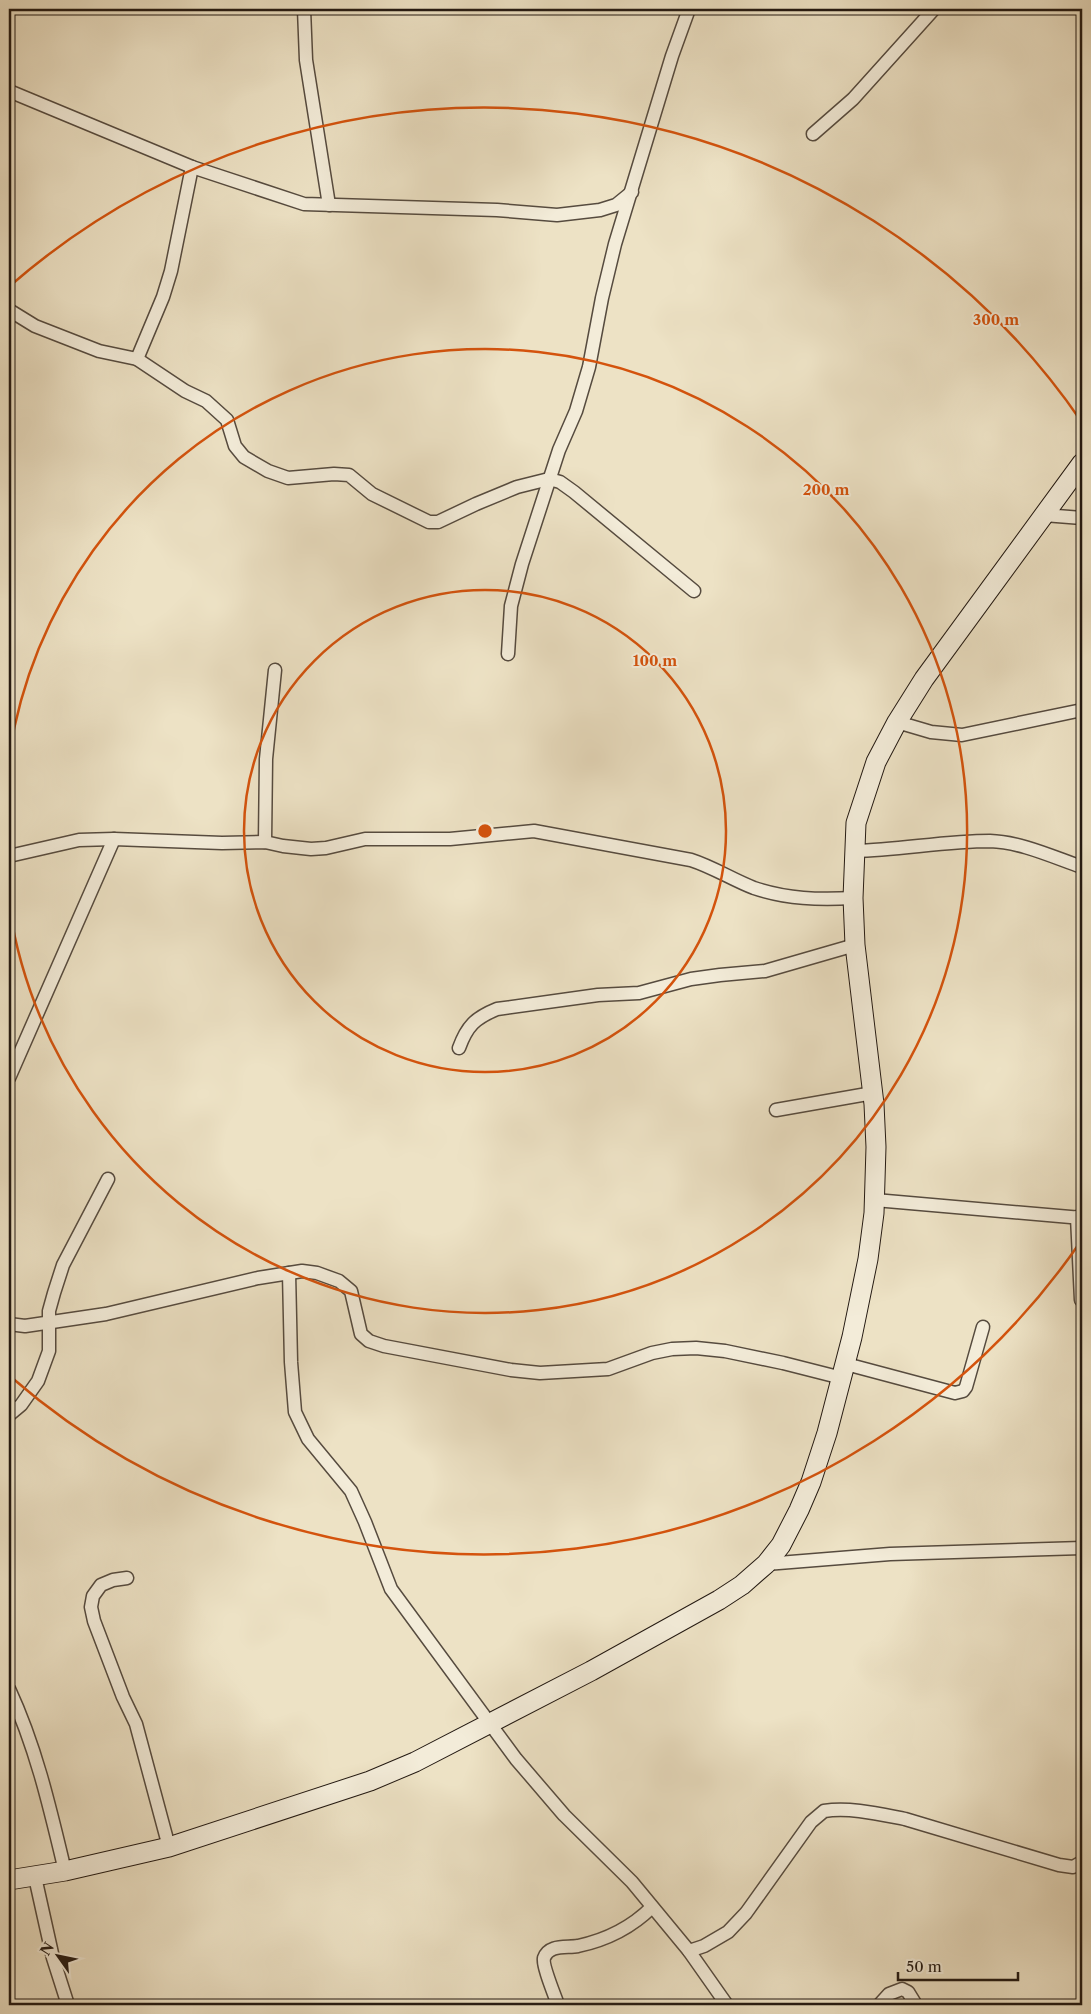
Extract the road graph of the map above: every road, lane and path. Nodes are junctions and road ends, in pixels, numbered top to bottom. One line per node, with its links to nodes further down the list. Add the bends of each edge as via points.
1 (304, 9): 8 (street, via 306,60)
2 (689, 9): 7 (street)
3 (934, 9): 5 (street, via 853,99)
4 (9, 91): 6 (street)
5 (813, 134)
6 (192, 167): 8 (street, via 304,204); 10 (street, via 171,271)
7 (632, 192): 8 (street, via 616,205 600,210 557,214); 12 (street, via 615,244 587,376)
8 (329, 205)
9 (9, 310): 10 (street, via 35,326 91,348)
10 (137, 360): 12 (street, via 220,412 227,420 235,446 244,456 268,471 288,478 349,475 372,494 429,522 438,522 517,487)
11 (1082, 463): 13 (street)
12 (550, 479): 15 (street, via 574,492); 16 (street, via 511,606)
13 (1044, 514): 14 (street); 19 (street, via 924,679)
14 (1082, 518)
15 (694, 591)
16 (508, 654)
17 (275, 670): 21 (street, via 266,759)
18 (1082, 710): 19 (street, via 962,735 931,732)
19 (897, 722): 22 (street, via 876,762 866,792 856,823)
20 (114, 840): 21 (street); 23 (street, via 79,840); 28 (street)
21 (264, 842): 25 (street, via 311,849 365,838 450,839 546,832 691,860 753,887 796,898)
22 (855, 851): 24 (street, via 990,841 1029,849); 25 (street)
23 (9, 856)
24 (1082, 867)
25 (853, 898): 26 (street)
26 (856, 945): 27 (street, via 765,971 720,974 639,993 598,994 497,1009 471,1024); 29 (street)
27 (459, 1048)
28 (9, 1078)
29 (873, 1093): 30 (street); 32 (street)
30 (776, 1110)
31 (108, 1179): 36 (street, via 64,1265)
32 (875, 1200): 33 (street); 39 (street, via 868,1259)
33 (1079, 1217): 35 (street)
34 (289, 1272): 36 (street, via 106,1314); 39 (street, via 310,1271 339,1281 351,1291 361,1334 369,1341 511,1370 540,1373 608,1369 652,1353 696,1348); 45 (street, via 295,1412 308,1439 351,1491 391,1588)
35 (1081, 1300)
36 (48, 1323): 37 (street); 40 (street, via 49,1351 38,1381 21,1405)
37 (9, 1324)
38 (983, 1327): 39 (street, via 966,1387 960,1393)
39 (844, 1371): 42 (street, via 805,1496 781,1545)
40 (9, 1415)
41 (1082, 1548): 42 (street, via 890,1554)
42 (766, 1564): 45 (street, via 719,1600)
43 (127, 1578): 46 (street, via 101,1584 93,1596 91,1607 136,1724)
44 (9, 1689): 48 (street, via 42,1775)
45 (489, 1724): 46 (street, via 370,1781); 51 (street, via 540,1789 632,1882)
46 (168, 1847): 48 (street)
47 (1082, 1862): 52 (street, via 1073,1867 1059,1865 888,1816 857,1811 824,1811 811,1822 746,1913 728,1932)
48 (65, 1871): 49 (street)
49 (35, 1877): 50 (street); 53 (street)
50 (9, 1880)
51 (652, 1907): 52 (street); 54 (street, via 640,1919 615,1933 580,1945 548,1951 544,1963)
52 (689, 1951): 55 (street)
53 (68, 2005)
54 (558, 2005)
55 (727, 2005)
56 (879, 2005): 57 (street, via 890,1994 902,1989 908,1992)
57 (916, 2005)

